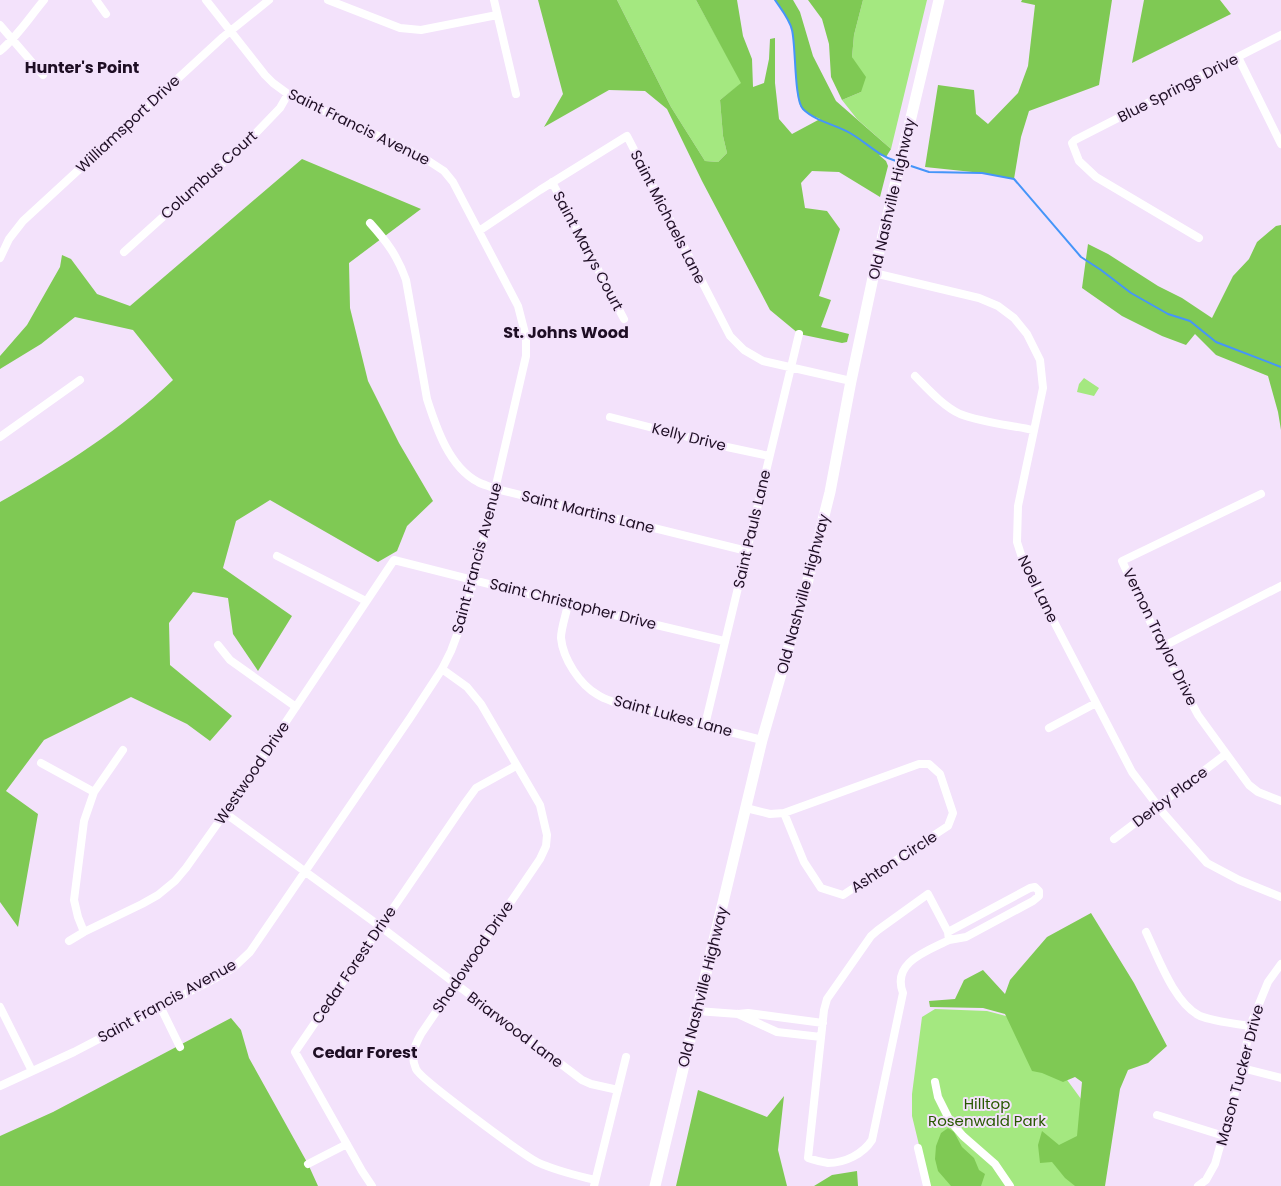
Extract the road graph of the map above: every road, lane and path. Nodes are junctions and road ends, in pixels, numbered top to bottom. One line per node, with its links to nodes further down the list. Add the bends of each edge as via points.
1 (44, 0): 13 (street)
2 (96, 0): 8 (street)
3 (206, 0): 11 (street, Saint Francis Avenue)
4 (269, 0): 11 (street, Williamsport Drive)
5 (328, 0): 9 (street, via 400,28 421,30)
6 (494, 0): 9 (street)
7 (939, 0): 26 (main road, Old Nashville Highway)
8 (106, 14)
9 (498, 15): 18 (street)
10 (0, 25): 13 (street)
11 (230, 31): 17 (street, Saint Francis Avenue, via 265,75); 25 (street, Williamsport Drive, via 23,221)
12 (1281, 35): 15 (street, Blue Springs Drive)
13 (13, 40): 14 (street); 16 (street)
14 (0, 52)
15 (1238, 58): 19 (street); 23 (street, Blue Springs Drive, via 1072,143 1079,161 1096,177)
16 (43, 74)
17 (288, 94): 22 (street, Saint Francis Avenue, via 433,163 453,182); 24 (street, Columbus Court, via 280,108 255,134)
18 (516, 94)
19 (1281, 144)
20 (552, 182): 22 (street, Saint Michaels Lane); 27 (street, Saint Marys Court); 29 (street, Saint Michaels Lane, via 627,136 730,336 744,350 763,361)
21 (370, 223): 37 (street, Saint Martins Lane, via 388,243 406,280 427,399 436,425 463,470 478,482)
22 (479, 232): 37 (street, Saint Francis Avenue, via 518,306 526,337 526,356)
23 (1199, 238)
24 (124, 252)
25 (0, 258)
26 (874, 273): 32 (main road, Old Nashville Highway); 34 (street, Noel Lane, via 978,298 998,306 1014,318 1027,334 1040,360 1043,388)
27 (624, 319)
28 (799, 334): 29 (street, Saint Pauls Lane)
29 (791, 367): 32 (street, Saint Michaels Lane); 36 (street, Saint Pauls Lane)
30 (915, 376): 34 (street, via 960,414)
31 (80, 380): 35 (street)
32 (851, 381): 54 (main road, Old Nashville Highway, via 828,501)
33 (610, 417): 36 (street, Kelly Drive)
34 (1034, 430): 50 (street, Noel Lane, via 1018,506 1017,542 1038,594)
35 (0, 437)
36 (769, 456): 39 (street, Saint Pauls Lane)
37 (496, 489): 39 (street, Saint Martins Lane); 42 (street, Saint Francis Avenue)
38 (1261, 494): 48 (street, Vernon Traylor Drive, via 1122,561)
39 (747, 551): 46 (street, Saint Pauls Lane)
40 (277, 556): 44 (street)
41 (394, 560): 42 (street, Saint Christopher Drive); 44 (street, Westwood Drive)
42 (474, 580): 45 (street, Saint Christopher Drive); 49 (street, Saint Francis Avenue, via 463,619)
43 (1281, 586): 48 (street)
44 (366, 601): 51 (street, Westwood Drive)
45 (568, 604): 46 (street, Saint Christopher Drive); 52 (street, Saint Lukes Lane, via 561,637 564,652 586,687 619,704)
46 (724, 641): 52 (street, Saint Pauls Lane)
47 (218, 645): 51 (street, via 230,660)
48 (1162, 647): 56 (street, Vernon Traylor Drive, via 1198,715)
49 (442, 669): 58 (street, Shadowood Drive, via 475,695); 66 (street, Saint Francis Avenue)
50 (1096, 703): 53 (street); 61 (street, Noel Lane, via 1132,772)
51 (296, 707): 63 (street, Westwood Drive)
52 (705, 725): 54 (street, Saint Lukes Lane)
53 (1049, 728)
54 (762, 740): 62 (main road, Old Nashville Highway)
55 (124, 750): 59 (street)
56 (1226, 754): 60 (street, Vernon Traylor Drive, via 1249,785); 61 (street, Derby Place)
57 (41, 763): 59 (street)
58 (516, 766): 68 (street, Cedar Forest Drive, via 476,788); 74 (street, Shadowood Drive, via 543,813 546,846)
59 (94, 792): 69 (street, via 83,829 74,900)
60 (1281, 801)
61 (1158, 806): 65 (street, Derby Place); 67 (street, Noel Lane, via 1207,863)
62 (746, 808): 64 (street, Ashton Circle, via 770,814); 77 (main road, Old Nashville Highway)
63 (225, 813): 66 (street, Briarwood Lane); 69 (street, Westwood Drive, via 175,881 142,904)
64 (784, 813): 64 (street, Ashton Circle, via 919,764 929,764 940,774 953,813 948,826 843,895 821,888 804,862)
65 (1114, 839)
66 (306, 872): 68 (street, Briarwood Lane); 75 (street, Saint Francis Avenue, via 244,958 233,968)
67 (1281, 897)
68 (381, 927): 74 (street, Briarwood Lane); 94 (street, Cedar Forest Drive, via 295,1052)
69 (84, 932): 72 (street, Westwood Drive)
70 (1146, 932): 81 (street, via 1188,1008 1201,1016)
71 (949, 936): 71 (street, via 966,937 1033,901 1039,896 1039,890 1030,888); 80 (street, via 928,894 871,936 827,999); 83 (street, via 914,958 903,970 903,993 872,1140 849,1159 828,1163 808,1158)
72 (69, 941)
73 (1281, 964): 81 (street, Mason Tucker Drive, via 1268,982)
74 (454, 984): 91 (street, Briarwood Lane, via 582,1080); 97 (street, Shadowood Drive, via 414,1047 412,1056 417,1071 535,1161)
75 (160, 1006): 84 (street); 87 (street, Saint Francis Avenue)
76 (0, 1007): 87 (street)
77 (697, 1011): 78 (street); 99 (main road, Old Nashville Highway)
78 (738, 1014): 79 (street, via 748,1012); 82 (street)
79 (782, 1017): 80 (street); 82 (street)
80 (823, 1023): 83 (street)
81 (1250, 1026): 86 (street, Mason Tucker Drive)
82 (781, 1032): 83 (street)
83 (821, 1037)
84 (180, 1047)
85 (626, 1057): 91 (street)
86 (1242, 1068): 88 (street); 93 (street, Mason Tucker Drive)
87 (32, 1071): 90 (street, Saint Francis Avenue)
88 (1281, 1078)
89 (935, 1082): 101 (street, via 938,1097 950,1120 995,1164)
90 (0, 1086)
91 (618, 1090): 97 (street)
92 (1157, 1116): 93 (street)
93 (1224, 1136): 102 (street, Mason Tucker Drive, via 1215,1164 1206,1180)
94 (347, 1144): 96 (street); 98 (street, Cedar Forest Drive)
95 (918, 1148): 100 (street)
96 (308, 1164)
97 (595, 1183)
98 (372, 1186)
99 (654, 1186)
100 (926, 1186)
101 (1010, 1186)
102 (1198, 1186)

